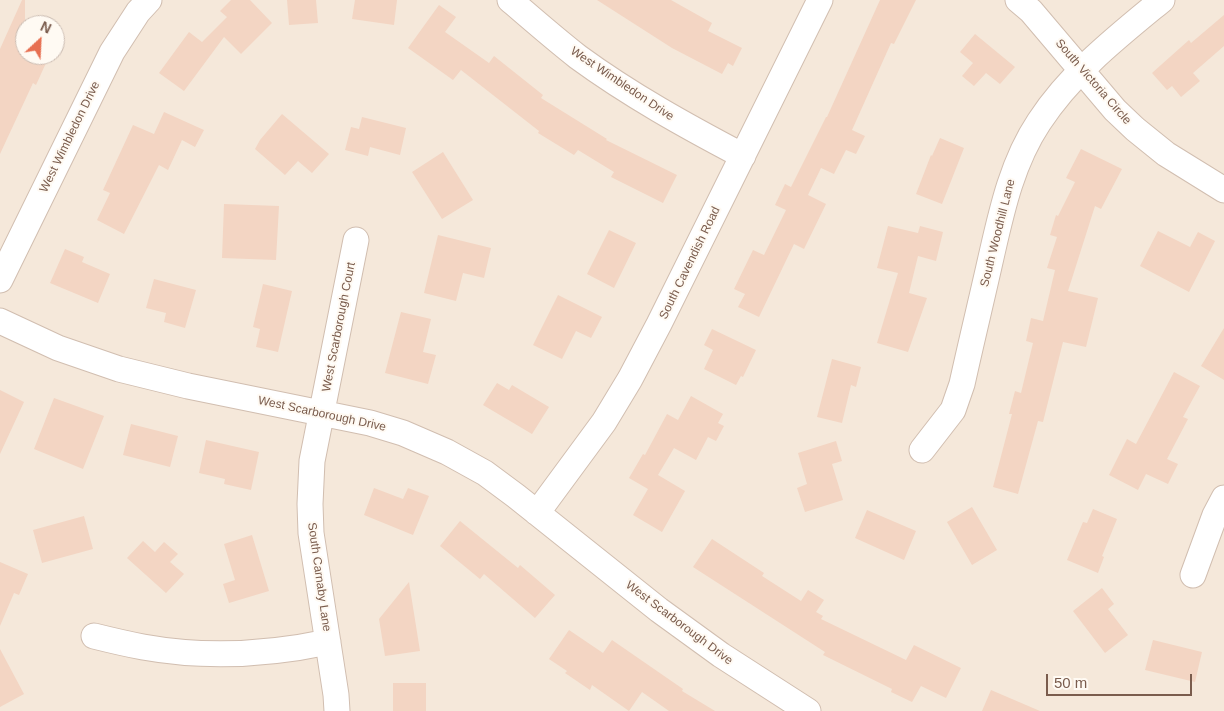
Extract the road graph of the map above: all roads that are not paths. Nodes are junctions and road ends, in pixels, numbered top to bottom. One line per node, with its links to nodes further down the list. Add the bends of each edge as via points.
1 (149, 0): 10 (street, West Wimbledon Drive, via 112,52)
2 (510, 0): 7 (street, West Wimbledon Drive, via 613,81)
3 (820, 0): 7 (street, South Cavendish Road)
4 (1018, 0): 6 (street, South Victoria Circle)
5 (1162, 0): 6 (street, South Woodhill Lane)
6 (1081, 69): 8 (street, South Victoria Circle, via 1135,129 1166,154); 13 (street, South Woodhill Lane, via 1039,122 1014,172 1000,217 954,410)
7 (743, 156): 15 (street, South Cavendish Road, via 630,379 604,422)
8 (1224, 190)
9 (356, 240): 12 (street, West Scarborough Court)
10 (0, 280)
11 (0, 321): 12 (street, West Scarborough Drive, via 58,348 119,369)
12 (321, 413): 15 (street, West Scarborough Drive, via 378,425 447,452 485,473); 18 (street, South Carnaby Lane, via 312,461 310,504 311,533)
13 (922, 450)
14 (1224, 498): 16 (street)
15 (538, 513): 20 (street, West Scarborough Drive, via 659,610)
16 (1193, 576)
17 (94, 636): 18 (street, via 143,647 218,654 270,652)
18 (328, 642): 19 (street, South Carnaby Lane)
19 (337, 711)
20 (808, 711)

